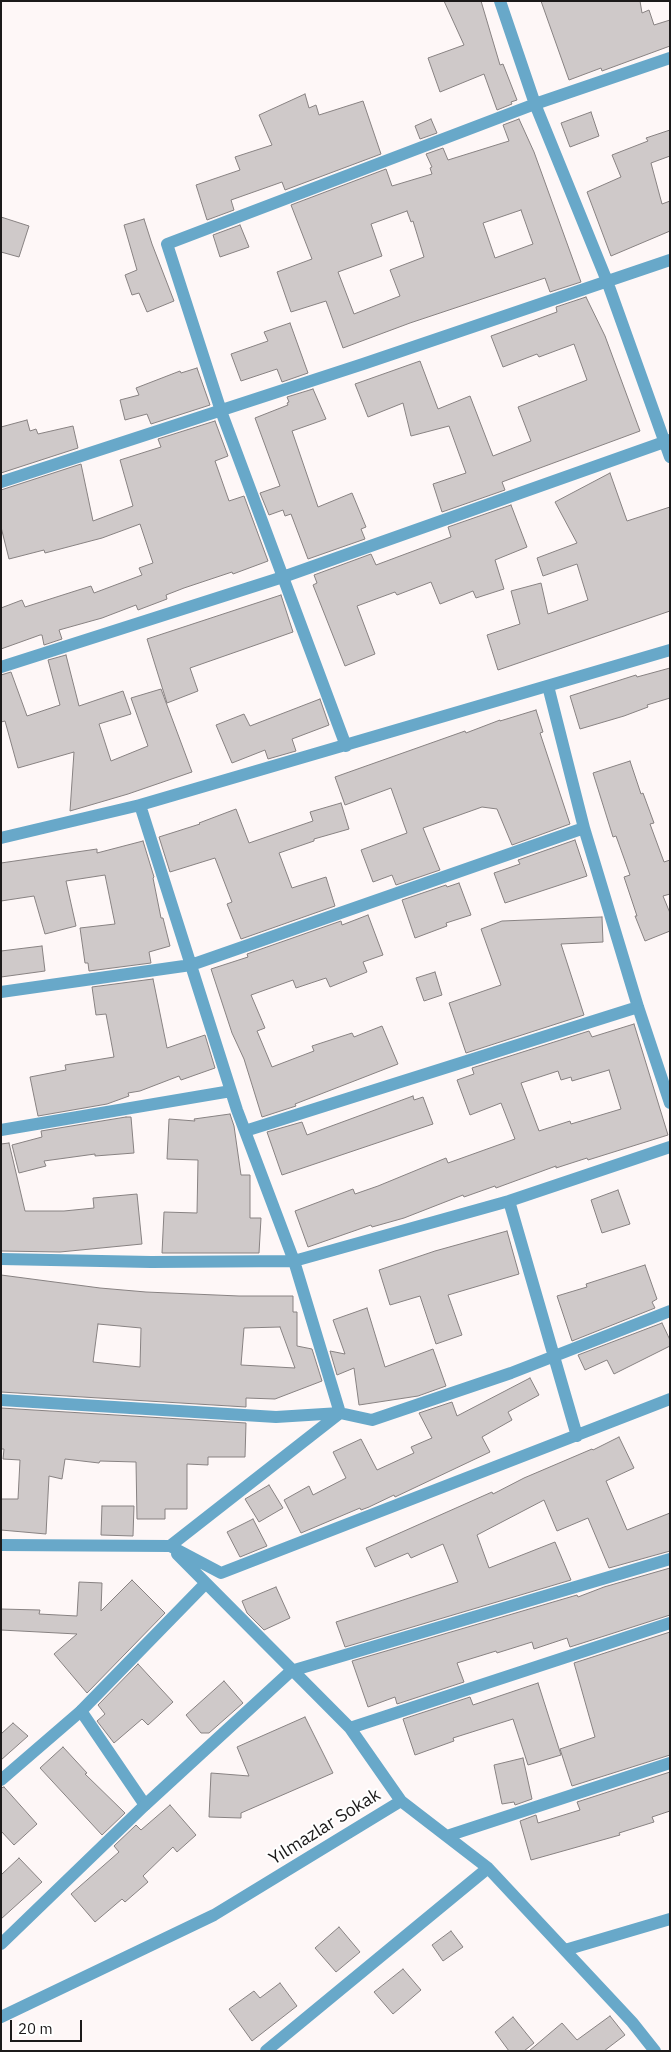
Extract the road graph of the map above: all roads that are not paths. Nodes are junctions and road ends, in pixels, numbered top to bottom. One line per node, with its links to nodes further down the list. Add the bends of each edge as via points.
1 (500, 1): 3 (street)
2 (670, 58): 3 (street)
3 (535, 104): 5 (street); 6 (street, via 167,244)
4 (670, 260): 5 (street)
5 (607, 281): 6 (street); 7 (street)
6 (221, 411): 9 (street); 10 (street)
7 (667, 440): 8 (street); 10 (street)
8 (670, 457)
9 (1, 482)
10 (283, 577): 12 (street); 14 (street)
11 (670, 650): 13 (street)
12 (1, 667)
13 (548, 686): 14 (street); 16 (street)
14 (346, 746): 15 (street)
15 (140, 805): 17 (street); 18 (street)
16 (584, 828): 18 (street); 20 (street)
17 (1, 838)
18 (191, 965): 19 (street); 21 (street)
19 (1, 992)
20 (638, 1007): 22 (street); 24 (street)
21 (231, 1091): 23 (street); 24 (street)
22 (670, 1103)
23 (1, 1130)
24 (245, 1131): 28 (street)
25 (670, 1147): 26 (street)
26 (509, 1201): 28 (street); 30 (street)
27 (1, 1259): 28 (street)
28 (294, 1261): 33 (street)
29 (670, 1311): 30 (street)
30 (554, 1357): 33 (street, via 372,1420); 34 (street)
31 (1, 1400): 33 (street, via 276,1417)
32 (670, 1400): 34 (street)
33 (340, 1413): 36 (street)
34 (577, 1436): 36 (street, via 221,1573)
35 (1, 1545): 36 (street)
36 (170, 1546): 38 (street)
37 (670, 1559): 40 (street)
38 (205, 1584): 40 (street); 41 (street)
39 (670, 1623): 42 (street)
40 (291, 1671): 42 (street); 46 (street)
41 (81, 1711): 44 (street); 46 (street)
42 (350, 1728): 45 (street)
43 (670, 1763): 47 (street)
44 (1, 1780)
45 (401, 1801): 47 (street, Yılmazlar Sokak); 52 (street, Yılmazlar Sokak, via 214,1915)
46 (145, 1805): 50 (street)
47 (447, 1836): 48 (street, Yılmazlar Sokak)
48 (488, 1868): 51 (street, Yılmazlar Sokak); 54 (street)
49 (670, 1919): 51 (street)
50 (1, 1944)
51 (565, 1950): 53 (street, Yılmazlar Sokak, via 632,2022)
52 (1, 2017)
53 (651, 2049)
54 (266, 2051)

